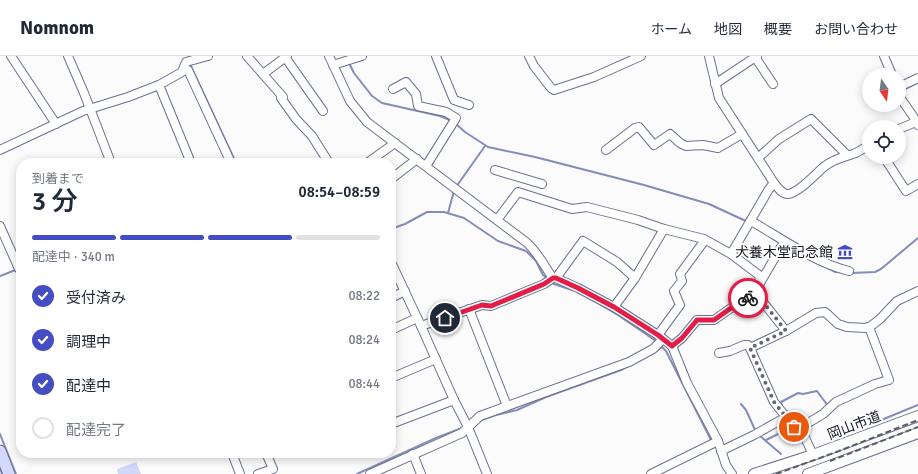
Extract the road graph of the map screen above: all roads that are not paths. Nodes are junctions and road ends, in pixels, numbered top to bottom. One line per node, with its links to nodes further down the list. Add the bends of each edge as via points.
1 (11, 56): 28 (street)
2 (68, 56): 26 (street)
3 (208, 56): 14 (street)
4 (247, 56): 17 (street)
5 (286, 56): 17 (street); 27 (street)
6 (329, 56): 15 (street)
7 (362, 56): 15 (street)
8 (436, 56): 24 (street, via 454,100)
9 (529, 56): 10 (street, via 554,90 594,77)
10 (641, 56)
11 (709, 56): 19 (street)
12 (884, 56): 16 (street)
13 (756, 57): 19 (street); 20 (street)
14 (189, 61): 22 (street, via 182,72); 39 (street, via 188,70)
15 (333, 65): 32 (street, via 350,101 367,122)
16 (889, 68)
17 (263, 74): 40 (street, via 283,97 281,98 312,136)
18 (918, 78): 21 (street)
19 (715, 84): 31 (street, via 719,98)
20 (773, 84)
21 (906, 84)
22 (159, 85): 26 (street, via 128,98); 38 (street)
23 (393, 89): 45 (street, via 406,82 416,94 418,106 446,112 456,118)
24 (469, 105)
25 (906, 106): 29 (street)
26 (90, 109): 28 (street); 37 (street)
27 (322, 110)
28 (56, 124): 34 (street)
29 (917, 124): 30 (street)
30 (906, 127)
31 (742, 134): 35 (street, via 718,148 703,145 686,146 670,134 654,145 639,127); 42 (street)
32 (395, 143): 41 (street); 43 (street)
33 (862, 149): 36 (street)
34 (0, 150)
35 (606, 150)
36 (847, 156): 42 (street, via 811,119 779,139); 49 (street, via 834,159 806,184 791,193 781,192)
37 (109, 158)
38 (189, 158)
39 (229, 158)
40 (326, 158)
41 (374, 158)
42 (758, 158): 49 (street)
43 (418, 159): 45 (street); 47 (street)
44 (889, 164): 51 (street, via 906,191)
45 (426, 166): 53 (street)
46 (494, 170): 48 (street)
47 (396, 175)
48 (529, 180): 50 (street); 52 (street)
49 (774, 183): 54 (street)
50 (542, 184)
51 (918, 184)
52 (522, 193): 53 (street, via 518,192); 56 (street, via 572,209 587,207)
53 (497, 220): 63 (street, via 533,248)
54 (750, 222): 59 (street); 61 (street, via 817,259)
55 (0, 226): 60 (street)
56 (664, 229): 57 (street); 64 (street)
57 (705, 240): 59 (street); 77 (street, via 680,274 682,281 674,291 680,305)
58 (781, 247): 65 (street)
59 (731, 254): 65 (street, via 759,275)
60 (16, 261)
61 (849, 271)
62 (396, 274): 66 (street)
63 (555, 278): 64 (street, via 583,241 617,262); 70 (street); 71 (street, via 491,306 482,305)
64 (635, 278): 70 (street)
65 (760, 283): 68 (street)
66 (405, 291): 69 (street); 72 (street)
67 (918, 291): 74 (street, via 897,301)
68 (755, 292): 76 (street); 78 (street, via 739,306 731,308 714,320 697,320)
69 (396, 296)
70 (614, 307): 77 (street)
71 (469, 309): 73 (street); 84 (street)
72 (417, 318): 73 (street); 75 (street)
73 (422, 326): 81 (street)
74 (869, 327): 76 (street, via 861,329 838,324 825,312 816,313); 89 (street, via 889,380 836,402 823,414)
75 (396, 328)
76 (786, 331): 79 (street)
77 (660, 337): 78 (street); 84 (street, via 653,349 616,368)
78 (672, 346): 91 (street)
79 (750, 348): 80 (street, via 744,345); 86 (street, via 774,402)
80 (719, 353)
81 (436, 359): 82 (street); 83 (street)
82 (396, 376)
83 (454, 400): 87 (street); 88 (street)
84 (507, 406): 88 (street, via 480,416)
85 (918, 416): 95 (street, 岡山市道)
86 (786, 417): 89 (street); 93 (street)
87 (396, 422)
88 (468, 427): 94 (street, via 462,433); 105 (street)
89 (795, 427): 95 (street, via 802,431)
90 (918, 433): 99 (street)
91 (715, 443): 93 (street); 106 (street)
92 (0, 450): 100 (main road)
93 (721, 451): 107 (street)
94 (413, 454): 98 (street); 104 (street)
95 (813, 455): 108 (street, 岡山市道)
96 (234, 458): 101 (street)
97 (268, 458): 102 (street, via 273,468)
98 (385, 471): 103 (street)
99 (822, 472): 109 (street)
100 (9, 474)
101 (240, 474)
102 (258, 474)
103 (370, 474)
104 (421, 474)
105 (487, 474)
106 (651, 474)
107 (732, 474)
108 (754, 474)
109 (808, 474)

